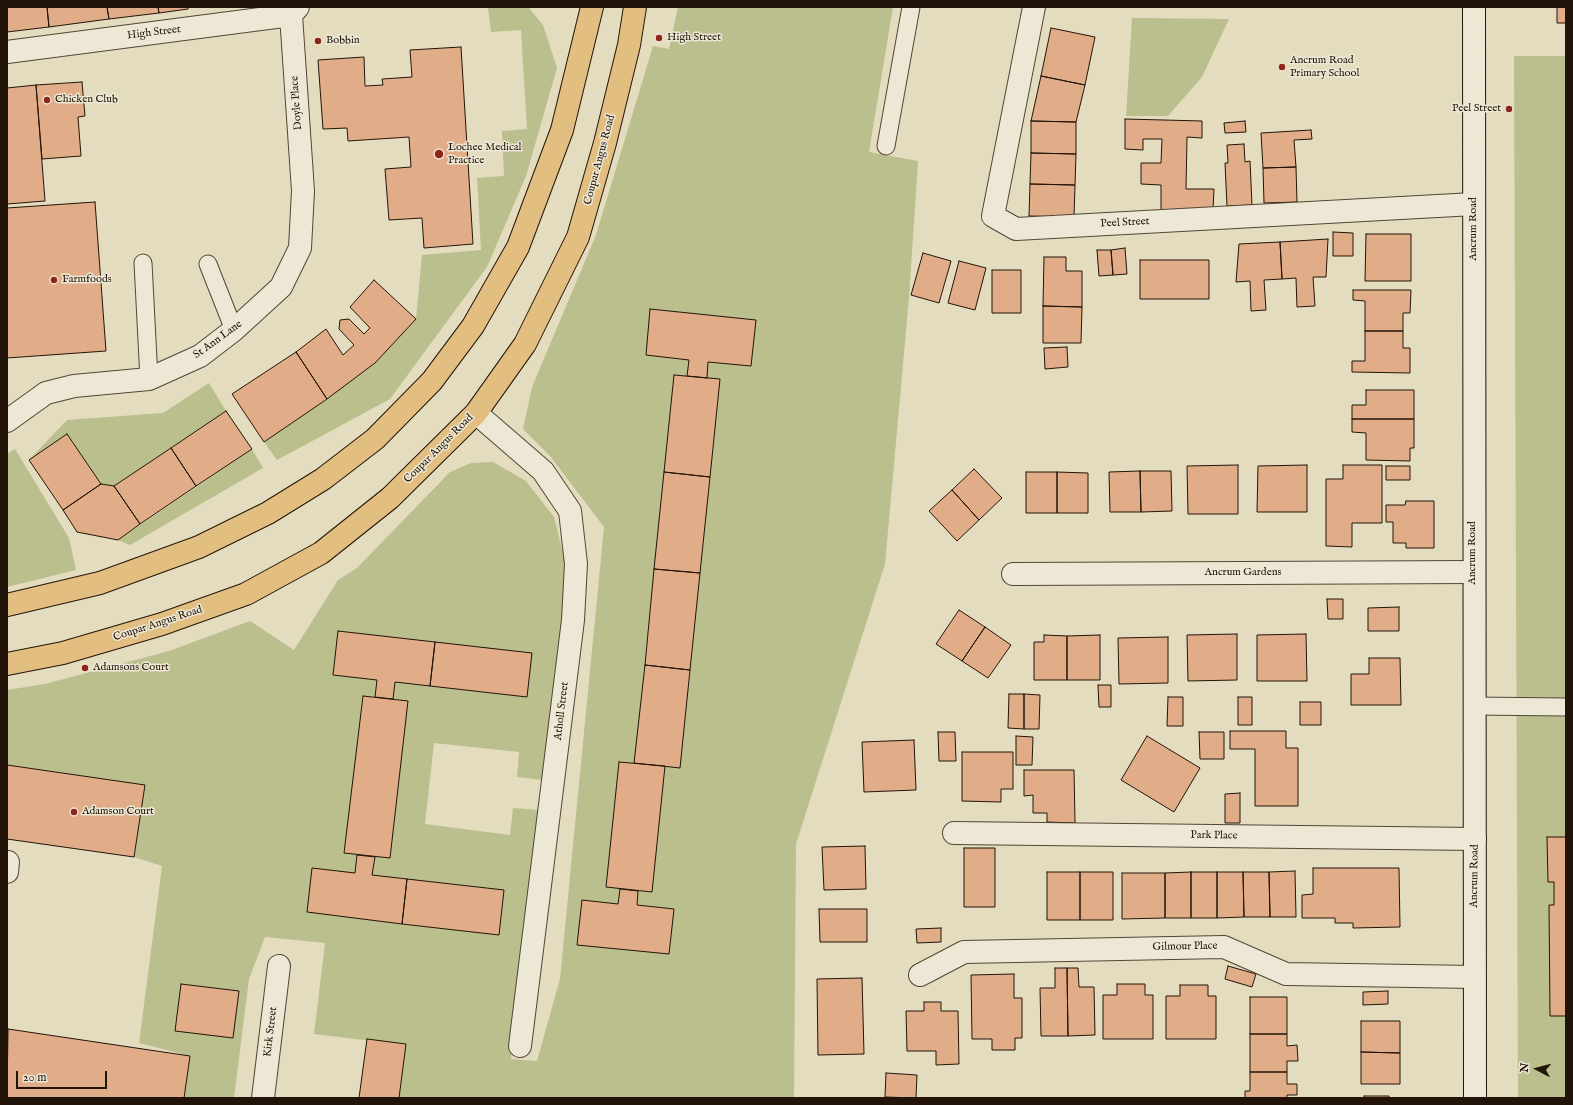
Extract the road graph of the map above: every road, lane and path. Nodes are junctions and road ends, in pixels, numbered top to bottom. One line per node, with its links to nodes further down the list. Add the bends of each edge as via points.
1 (592, 7): 19 (main road, via 562,130 518,246 473,326 432,381 375,439 323,479 268,513 200,547 107,580)
2 (635, 7): 15 (main road, Coupar Angus Road, via 607,136 578,237 526,344)
3 (911, 7): 8 (lane)
4 (1034, 7): 10 (street, Peel Street, via 993,216 1016,229)
5 (1474, 7): 10 (street, Ancrum Road)
6 (295, 11): 7 (street, High Street); 9 (street, Doyle Place)
7 (7, 52)
8 (886, 146)
9 (303, 191): 13 (street, St Ann Lane, via 300,248 281,286)
10 (1474, 204): 17 (street, Ancrum Road)
11 (143, 263): 14 (lane)
12 (208, 264): 13 (lane)
13 (234, 330): 14 (street, St Ann Lane, via 200,356)
14 (148, 379): 16 (street, St Ann Lane, via 74,386 46,393)
15 (476, 413): 20 (main road, Coupar Angus Road, via 390,498 321,553 246,594 162,624 79,649); 28 (street, Atholl Street, via 543,471 570,510 576,564 573,620)
16 (7, 420)
17 (1474, 572): 18 (street, Ancrum Gardens); 21 (street, Ancrum Road)
18 (1013, 574)
19 (7, 605)
20 (7, 664)
21 (1473, 706): 22 (lane); 24 (street, Ancrum Road)
22 (1566, 707)
23 (954, 833): 24 (street, Park Place)
24 (1475, 839): 27 (street, Ancrum Road)
25 (279, 966): 29 (street, Kirk Street)
26 (920, 975): 27 (street, Gilmour Place, via 964,952 1224,947 1286,974)
27 (1474, 977): 30 (street, Ancrum Road)
28 (520, 1046)
29 (263, 1098)
30 (1475, 1098)

